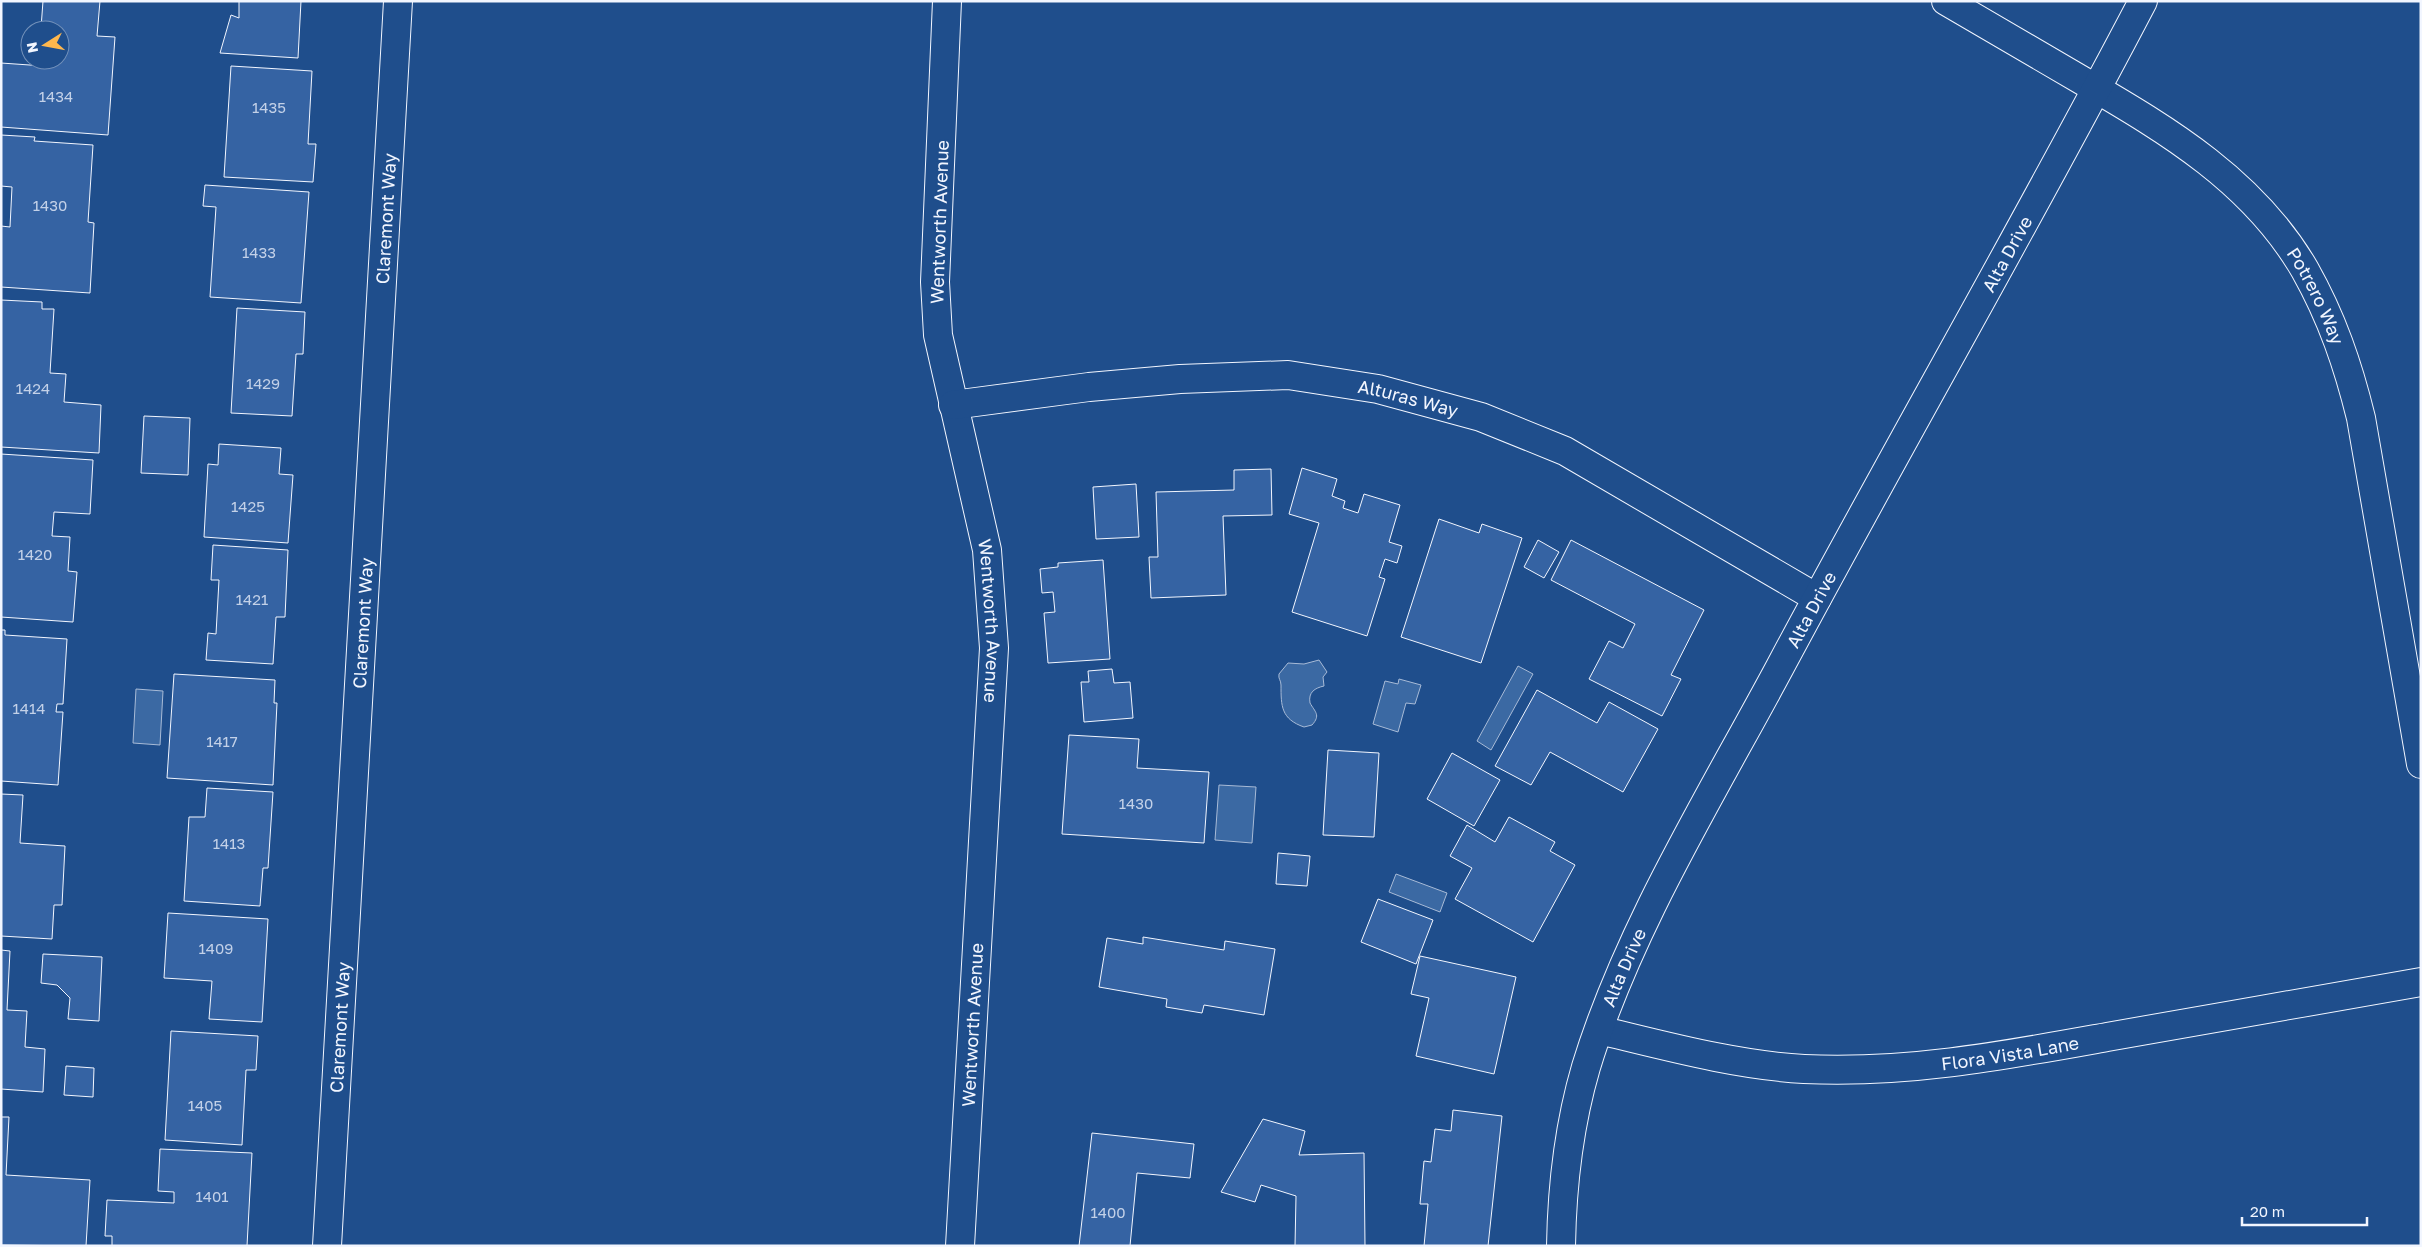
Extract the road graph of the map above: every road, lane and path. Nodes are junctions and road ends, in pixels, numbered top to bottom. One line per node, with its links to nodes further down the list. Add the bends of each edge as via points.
1 (398, 1): 11 (street, Claremont Way)
2 (947, 1): 6 (street, Wentworth Avenue, via 935,282 938,335)
3 (1946, 1): 5 (street, Potrero Way)
4 (2143, 1): 5 (street, Alta Drive)
5 (2097, 89): 7 (street, Alta Drive); 8 (street, Potrero Way, via 2186,144 2233,182 2283,239 2304,269 2328,316 2347,362 2361,418)
6 (953, 405): 7 (street, Alturas Way, via 1180,379 1288,375 1378,389 1481,417 1566,451); 12 (street, Wentworth Avenue, via 987,550 994,648)
7 (1817, 598): 10 (street, Alta Drive, via 1657,896)
8 (2421, 764)
9 (2421, 982): 10 (street, Flora Vista Lane, via 2045,1048 1907,1068 1803,1069 1751,1063)
10 (1599, 1030): 13 (street, Alta Drive, via 1572,1125 1564,1176)
11 (327, 1246)
12 (960, 1246)
13 (1561, 1246)

